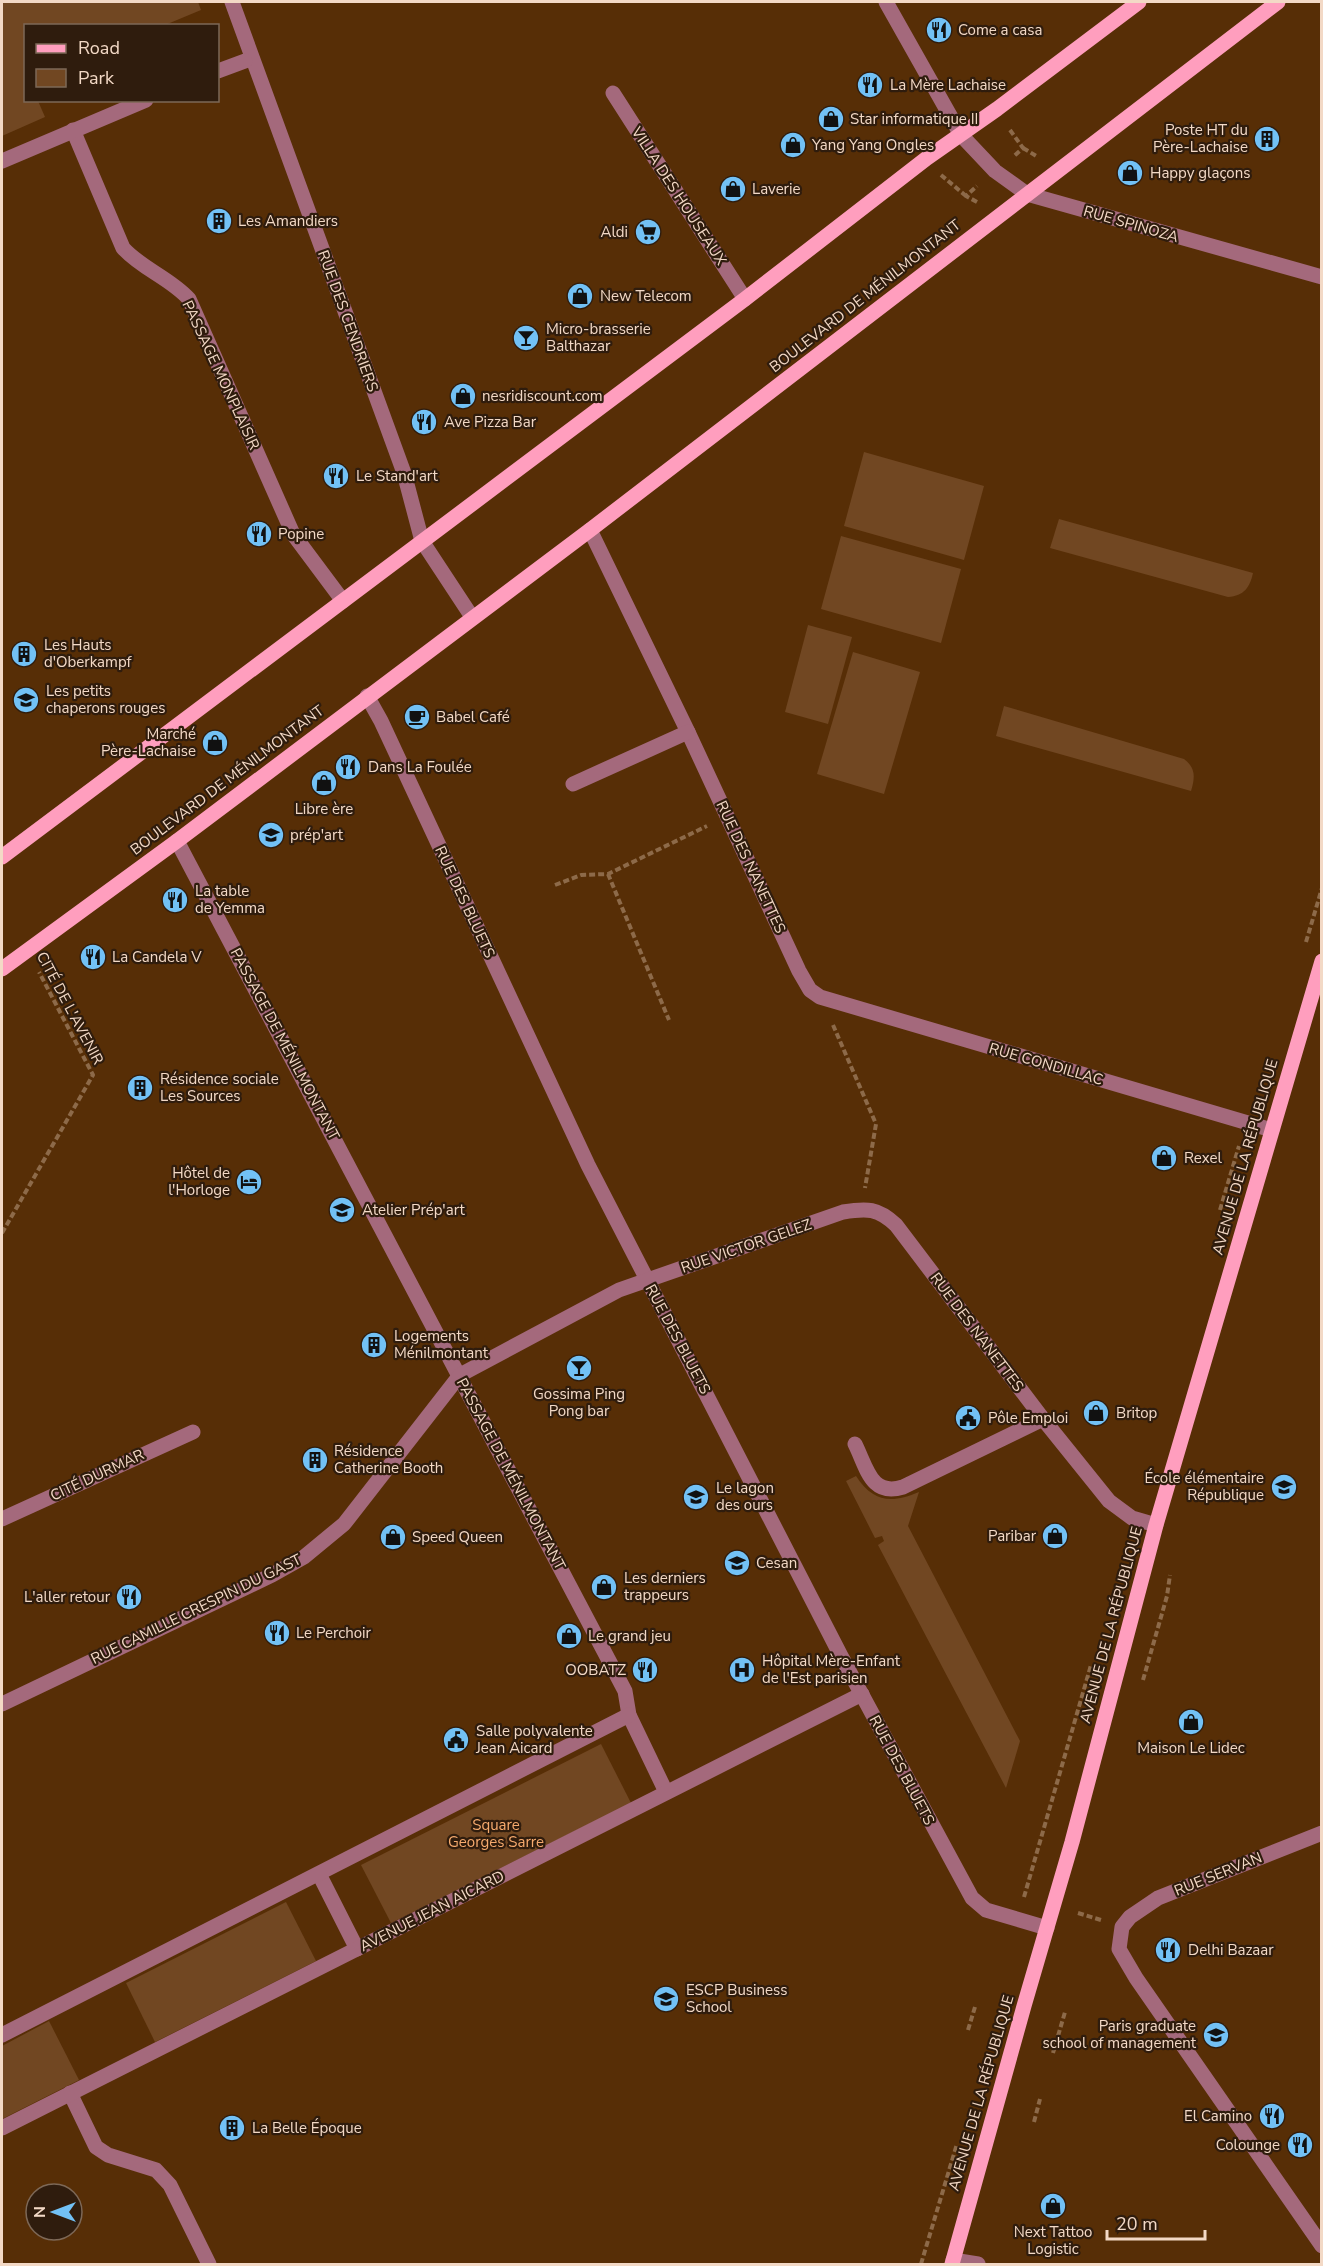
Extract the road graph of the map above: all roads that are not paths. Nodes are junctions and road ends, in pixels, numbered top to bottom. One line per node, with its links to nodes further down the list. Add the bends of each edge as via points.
1 (232, 2): 16 (street, RUE DES CENDRIERS, via 404,473)
2 (886, 2): 10 (street, RUE SPINOZA)
3 (1139, 2): 10 (main road)
4 (1278, 2): 12 (main road, BOULEVARD DE MÉNILMONTANT)
5 (245, 61): 6 (street)
6 (219, 71)
7 (613, 93): 14 (street, VILLA DES HOUSEAUX)
8 (141, 102): 9 (street)
9 (73, 130): 11 (street); 17 (street, PASSAGE MONPLAISIR, via 123,248 189,299 293,534)
10 (961, 135): 12 (street, RUE SPINOZA, via 995,171); 14 (main road)
11 (2, 161)
12 (1027, 194): 13 (street, RUE SPINOZA); 15 (main road, BOULEVARD DE MÉNILMONTANT)
13 (1322, 277)
14 (745, 299): 16 (main road)
15 (590, 530): 18 (main road, BOULEVARD DE MÉNILMONTANT); 20 (street, RUE DES NANETTES)
16 (422, 541): 17 (main road); 18 (street)
17 (343, 601): 23 (main road)
18 (472, 617): 19 (main road, BOULEVARD DE MÉNILMONTANT)
19 (367, 696): 22 (main road, BOULEVARD DE MÉNILMONTANT); 29 (street, RUE DES BLUETS, via 588,1165)
20 (688, 732): 21 (street); 26 (street, RUE DES NANETTES, via 799,971)
21 (573, 784)
22 (177, 842): 25 (main road, BOULEVARD DE MÉNILMONTANT); 30 (street, PASSAGE DE MÉNILMONTANT)
23 (2, 857)
24 (1322, 961): 27 (main road, AVENUE DE LA RÉPUBLIQUE)
25 (2, 969)
26 (820, 998): 27 (street, RUE CONDILLAC)
27 (1272, 1130): 35 (main road, AVENUE DE LA RÉPUBLIQUE)
28 (869, 1210): 29 (street, RUE VICTOR GELEZ, via 843,1212); 31 (street, RUE DES NANETTES, via 896,1225)
29 (647, 1280): 30 (street, RUE VICTOR GELEZ, via 619,1290); 36 (street, RUE DES BLUETS)
30 (460, 1375): 37 (street, RUE CAMILLE CRESPIN DU GAST, via 344,1524 304,1557); 38 (street, PASSAGE DE MÉNILMONTANT, via 625,1690)
31 (1044, 1419): 33 (street, via 891,1491 874,1482); 35 (street, RUE DES NANETTES, via 1109,1502 1132,1518)
32 (194, 1432): 34 (street, CITÉ DURMAR)
33 (855, 1444)
34 (2, 1519)
35 (1156, 1525): 42 (main road, AVENUE DE LA RÉPUBLIQUE)
36 (861, 1694): 39 (street, AVENUE JEAN AICARD); 42 (street, RUE DES BLUETS, via 972,1898 986,1910)
37 (2, 1704)
38 (629, 1715): 39 (street, PASSAGE DE MÉNILMONTANT); 41 (street)
39 (666, 1792): 43 (street, AVENUE JEAN AICARD)
40 (1322, 1833): 47 (street, RUE SERVAN, via 1143,1906 1122,1927 1119,1949)
41 (319, 1874): 43 (street); 44 (street)
42 (1047, 1928): 48 (main road, AVENUE DE LA RÉPUBLIQUE)
43 (357, 1949): 45 (street, AVENUE JEAN AICARD)
44 (2, 2035)
45 (70, 2093): 46 (street, AVENUE JEAN AICARD); 49 (street, via 96,2147 108,2155 156,2170 170,2185)
46 (2, 2127)
47 (1322, 2246)
48 (952, 2262): 50 (street)
49 (209, 2265)
50 (978, 2265)

